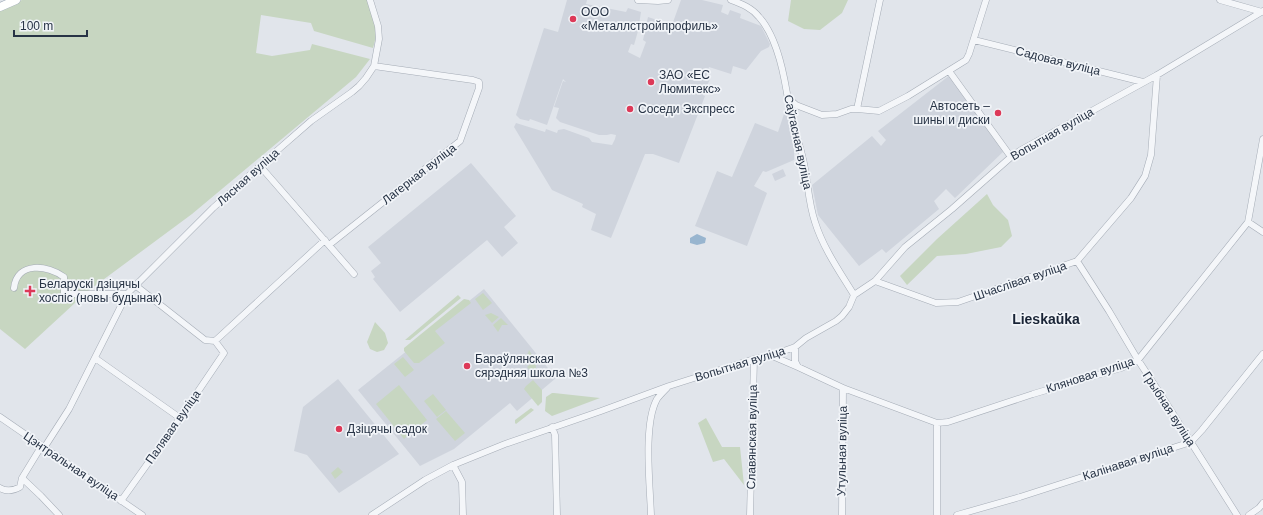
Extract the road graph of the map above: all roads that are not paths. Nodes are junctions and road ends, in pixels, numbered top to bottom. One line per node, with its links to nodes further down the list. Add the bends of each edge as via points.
1 (16, 0): 9 (main road)
2 (370, 0): 12 (street, via 379,39)
3 (638, 0): 4 (street)
4 (668, 0)
5 (731, 0): 16 (street, Саўгасная вуліца, via 748,8 765,25 776,51)
6 (880, 0): 17 (street)
7 (986, 0): 11 (street)
8 (1220, 0): 10 (street)
9 (0, 7)
10 (1263, 12): 14 (street, Вопытная вуліца)
11 (974, 40): 13 (street, via 966,60); 15 (street, Садовая вуліца)
12 (374, 66): 20 (street, Лясная вуліца, via 359,86 311,121); 23 (street, Лагерная вуліца, via 474,80 479,82 479,88 460,141)
13 (949, 70): 17 (street, via 879,111); 19 (street)
14 (1157, 75): 15 (street, Вопытная вуліца); 24 (street, Шчаслівая вуліца, via 1150,155 1145,176 1132,198)
15 (1143, 82): 19 (street, Вопытная вуліца)
16 (788, 98): 17 (street, via 796,105 822,115); 30 (street, Саўгасная вуліца, via 804,160 815,222)
17 (857, 109)
18 (1263, 140): 21 (street, Кляновая вуліца)
19 (1011, 157): 26 (street, Вопытная вуліца, via 905,247)
20 (260, 166): 23 (street); 27 (street, Лясная вуліца, via 213,208)
21 (1248, 222): 22 (street); 37 (street, Кляновая вуліца)
22 (1263, 232)
23 (327, 242): 25 (street); 31 (street, Лагерная вуліца)
24 (1077, 261): 26 (street, Шчаслівая вуліца, via 958,302 948,303 936,303); 37 (street, Грыбная вуліца)
25 (354, 274)
26 (875, 281): 30 (street, Вопытная вуліца)
27 (136, 285): 29 (street, Лясная вуліца); 31 (street, via 205,340)
28 (14, 288): 29 (street, via 22,273 36,268 52,270 64,277 64,294)
29 (127, 294): 35 (street, Лясная вуліца)
30 (854, 295): 32 (street, Вопытная вуліца, via 842,316)
31 (215, 341): 42 (street, Палявая вуліца, via 224,353)
32 (794, 347): 34 (street, Вопытная вуліца); 38 (street)
33 (1263, 354): 45 (street)
34 (770, 355): 36 (street, Вопытная вуліца); 38 (street)
35 (95, 358): 42 (street); 46 (street, Лясная вуліца, via 68,409)
36 (754, 359): 39 (street, Вопытная вуліца); 58 (street, Славянская вуліца)
37 (1138, 360): 43 (street, Кляновая вуліца, via 1121,368 948,422); 45 (street, Грыбная вуліца)
38 (798, 367): 40 (street)
39 (669, 386): 44 (street, Вопытная вуліца); 57 (street, via 655,403 648,432)
40 (843, 388): 43 (street); 59 (street, Утульная вуліца)
41 (0, 418): 46 (street, Цэнтральная вуліца)
42 (180, 418): 50 (street, Палявая вуліца)
43 (937, 423): 60 (street)
44 (552, 427): 47 (street, Вопытная вуліца); 56 (street, via 555,435)
45 (1191, 442): 61 (street, Калінавая вуліца); 62 (street, Грыбная вуліца)
46 (42, 447): 48 (street, Лясная вуліца); 50 (street, Цэнтральная вуліца)
47 (453, 465): 54 (street, Вопытная вуліца); 55 (street, via 462,482)
48 (22, 478): 49 (street, Лясная вуліца, via 20,487 16,489 8,491); 52 (street)
49 (0, 488)
50 (121, 501): 53 (street, Цэнтральная вуліца)
51 (1263, 502): 63 (street)
52 (59, 515)
53 (142, 515)
54 (372, 515)
55 (463, 515)
56 (557, 515)
57 (651, 515)
58 (750, 515)
59 (842, 515)
60 (937, 515)
61 (957, 515)
62 (1237, 515)
63 (1250, 515)

